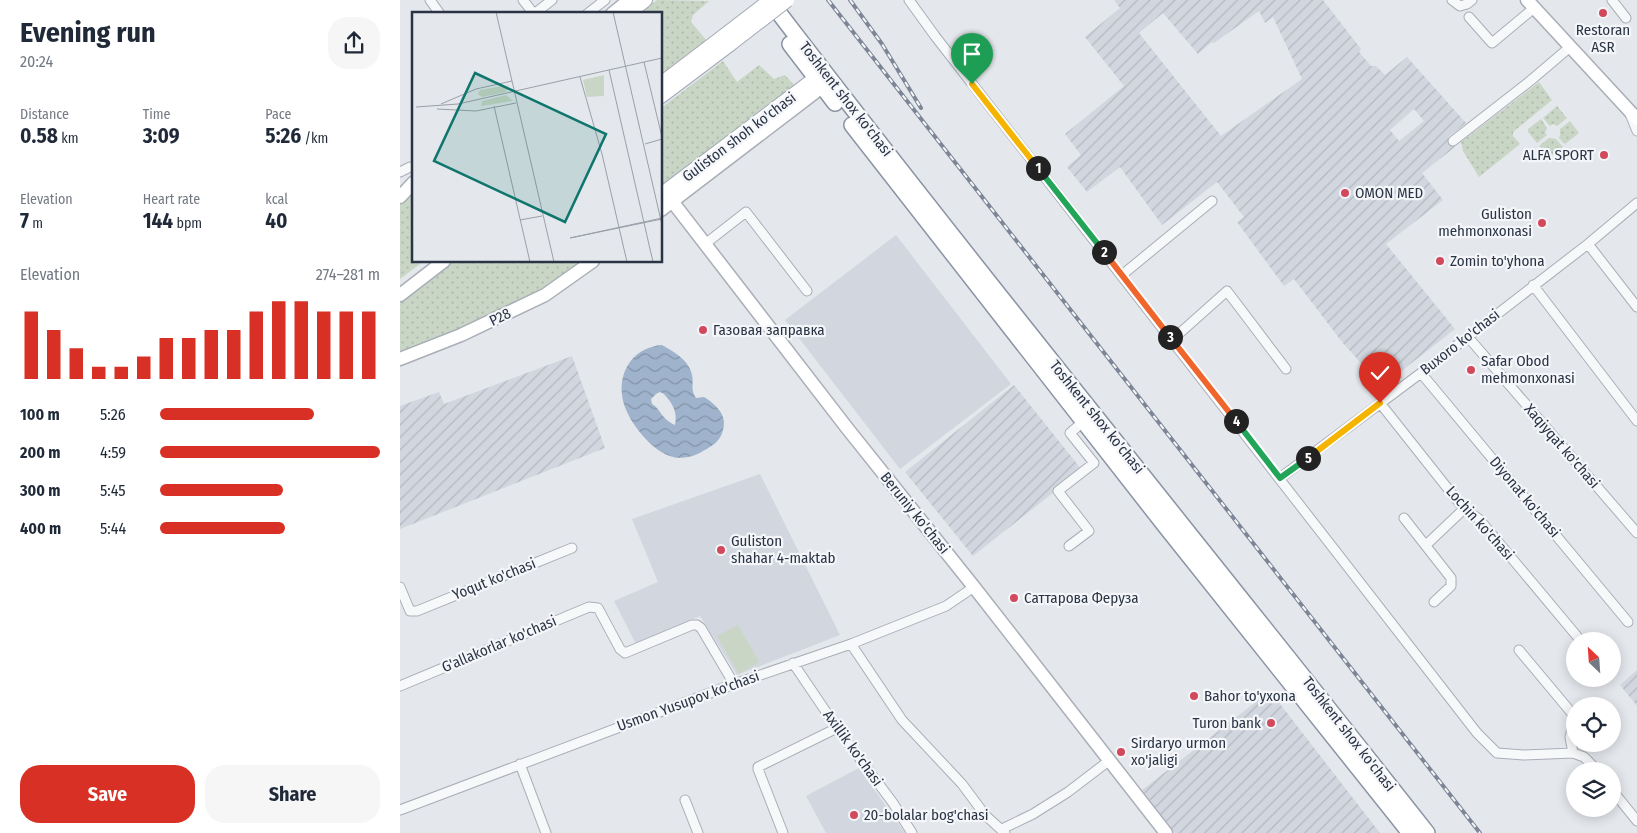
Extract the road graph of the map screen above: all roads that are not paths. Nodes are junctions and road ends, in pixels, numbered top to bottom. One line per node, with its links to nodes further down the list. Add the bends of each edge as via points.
1 (430, 0): 15 (street)
2 (523, 0): 16 (street)
3 (552, 0): 17 (street)
4 (630, 0): 20 (street)
5 (645, 0): 21 (main road)
6 (756, 0): 27 (highway, Toshkent shox ko'chasi)
7 (770, 0): 24 (main road, bridge); 39 (highway, Toshkent shox ko'chasi)
8 (787, 0): 24 (main road, bridge)
9 (1452, 0): 10 (street, via 1460,6)
10 (1472, 0)
11 (1612, 0): 23 (street)
12 (603, 1): 18 (street); 19 (street)
13 (914, 2): 45 (street, via 935,36)
14 (1530, 4): 22 (street, via 1492,43); 25 (street)
15 (439, 12)
16 (532, 12)
17 (537, 12)
18 (589, 12)
19 (616, 12)
20 (618, 12)
21 (619, 12)
22 (1469, 17)
23 (1626, 18)
24 (727, 40): 26 (main road); 28 (main road)
25 (1570, 47): 29 (street); 31 (street)
26 (662, 83)
27 (819, 83): 35 (main road, Guliston shoh ko'chasi); 39 (highway, Toshkent shox ko'chasi)
28 (662, 95)
29 (1633, 114): 30 (street)
30 (1637, 131)
31 (1453, 140)
32 (412, 168): 33 (street)
33 (400, 172)
34 (412, 184): 36 (street)
35 (666, 196): 40 (street, Beruniy ko'chasi)
36 (400, 198)
37 (1212, 200): 45 (street)
38 (1637, 203): 41 (street, Buxoro ko'chasi)
39 (934, 220): 58 (highway, Toshkent shox ko'chasi); 93 (highway, Toshkent shox ko'chasi, via 1040,346)
40 (705, 244): 48 (street, via 746,212); 67 (street, Beruniy ko'chasi)
41 (1588, 244): 47 (street, Buxoro ko'chasi); 50 (street)
42 (430, 262): 46 (street)
43 (443, 262): 49 (street)
44 (592, 262): 53 (street, Р28, via 545,295 461,335)
45 (1122, 275): 52 (street)
46 (400, 285)
47 (1533, 285): 51 (street, Buxoro ko'chasi); 57 (street)
48 (807, 290)
49 (400, 295)
50 (1637, 307)
51 (1468, 337): 55 (street, Buxoro ko'chasi); 62 (street, Xaqiyqat ko'chasi)
52 (1172, 340): 54 (street, via 1227,290); 59 (street)
53 (400, 359)
54 (1286, 368)
55 (1421, 373): 56 (street, Buxoro ko'chasi); 69 (street, Diyonat ko'chasi)
56 (1380, 403): 59 (street, Buxoro ko'chasi); 60 (street, Lochin ko'chasi)
57 (1637, 421)
58 (1084, 422): 64 (street, via 1070,433 1094,463 1058,491 1089,531); 92 (highway, Toshkent shox ko'chasi)
59 (1280, 478): 78 (street, via 1477,733 1497,753)
60 (1464, 509): 63 (street); 70 (street, Lochin ko'chasi, via 1479,519)
61 (1404, 518): 63 (street)
62 (1637, 533)
63 (1426, 545): 68 (street, via 1451,578 1451,586)
64 (1069, 546)
65 (572, 548): 66 (street, Yoqut ko'chasi, via 417,611 410,610)
66 (400, 586)
67 (974, 587): 71 (street, Usmon Yusupov ko'chasi, via 946,606); 79 (street, Beruniy ko'chasi)
68 (1434, 602)
69 (1628, 622)
70 (1573, 632)
71 (851, 644): 73 (street, Usmon Yusupov ko'chasi); 86 (street, via 902,720 962,784 985,815)
72 (1519, 650): 76 (street)
73 (793, 663): 74 (street, Usmon Yusupov ko'chasi); 77 (street, Axillik ko'chasi)
74 (734, 684): 75 (street, G'allakorlar ko'chasi, via 697,625 625,653 598,608 589,607); 81 (street, Usmon Yusupov ko'chasi)
75 (400, 686)
76 (1566, 706)
77 (837, 728): 89 (street, via 758,766); 90 (street, Axillik ko'chasi)
78 (1573, 753): 80 (street)
79 (1110, 760): 86 (street, via 1068,792); 91 (street, Beruniy ko'chasi)
80 (1589, 762)
81 (520, 764): 84 (street, Usmon Yusupov ko'chasi); 87 (street)
82 (685, 800): 88 (street)
83 (1621, 801): 85 (street)
84 (400, 810)
85 (1637, 821)
86 (1004, 831)
87 (546, 833)
88 (698, 833)
89 (783, 833)
90 (912, 833)
91 (1166, 833)
92 (1410, 833)
93 (1427, 833)

